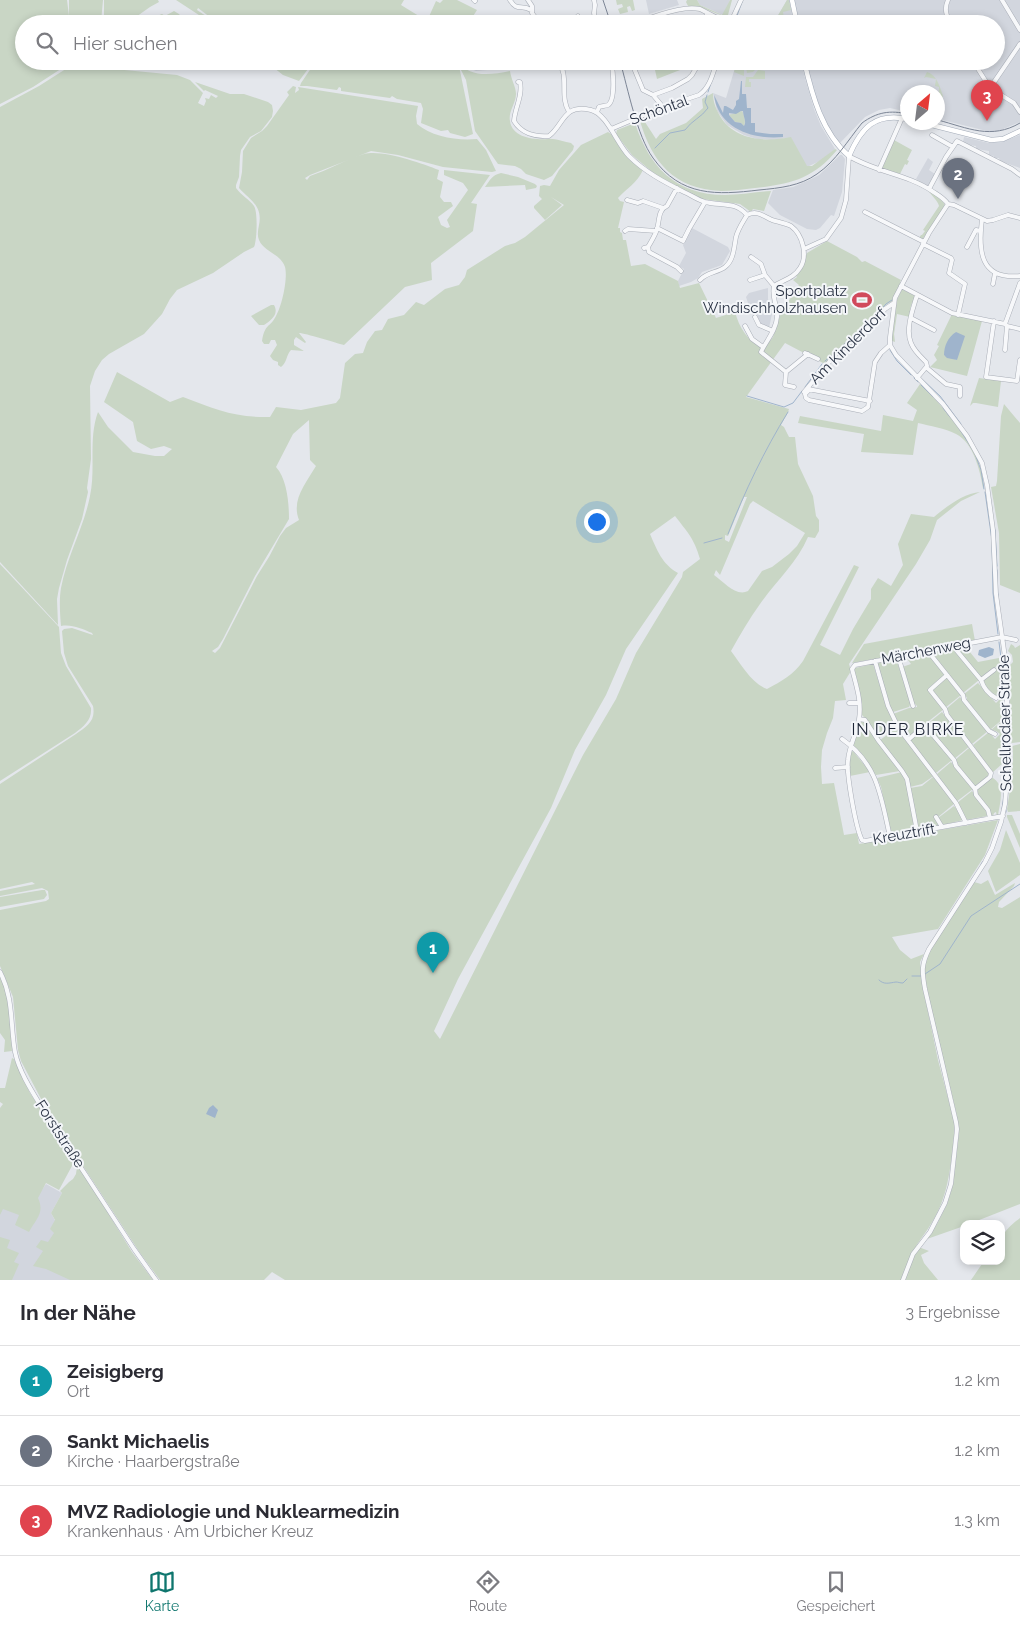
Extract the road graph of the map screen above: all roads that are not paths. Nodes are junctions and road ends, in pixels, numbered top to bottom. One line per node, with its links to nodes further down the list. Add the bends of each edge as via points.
1 (510, 0): 8 (street, via 517,8)
2 (528, 0): 8 (street)
3 (594, 0): 11 (street)
4 (741, 0): 14 (street)
5 (792, 0): 15 (main road)
6 (948, 0): 16 (street)
7 (1002, 0): 17 (street)
8 (531, 10): 10 (street)
9 (707, 13): 12 (street, via 687,8); 13 (street)
10 (534, 15)
11 (594, 15)
12 (661, 15)
13 (711, 15)
14 (734, 15)
15 (794, 15)
16 (947, 15)
17 (1020, 30)
18 (1020, 44): 19 (street)
19 (1005, 66)
20 (562, 70): 32 (street, via 564,102)
21 (613, 70): 33 (street, via 611,101)
22 (635, 70): 30 (street, via 642,88)
23 (695, 70): 30 (street, via 688,79)
24 (714, 70): 31 (street, Schöntal, via 702,93)
25 (806, 70): 42 (main road, via 825,125 837,146)
26 (978, 70): 29 (street)
27 (1002, 70): 29 (street)
28 (518, 82): 32 (street, via 520,97 514,121 521,130 532,135 549,136)
29 (990, 88): 34 (street, via 1014,103)
30 (653, 95): 31 (street)
31 (663, 107): 37 (street, Schöntal)
32 (569, 112): 33 (street, via 587,109)
33 (597, 112): 37 (street)
34 (1020, 112)
35 (900, 118): 42 (main road, via 885,117 871,124 858,138)
36 (945, 128): 39 (main road, via 991,140 1003,139)
37 (611, 129): 45 (street, via 636,163)
38 (900, 129): 43 (street)
39 (1020, 131)
40 (932, 135): 41 (street)
41 (953, 147): 44 (street, via 957,141); 46 (street)
42 (849, 156): 43 (street); 60 (street, via 846,200 841,218 826,239)
43 (879, 170): 46 (street)
44 (1020, 175)
45 (677, 188): 48 (street); 50 (street)
46 (928, 189): 49 (street)
47 (627, 200): 50 (street, via 638,204 644,201)
48 (705, 202): 52 (street, via 733,205); 55 (street, via 683,242)
49 (948, 204): 54 (street); 58 (street)
50 (663, 208): 55 (street)
51 (865, 212): 58 (street)
52 (747, 215): 60 (street, via 756,212 792,227); 68 (street, via 725,267 705,274)
53 (1020, 218): 54 (street, via 1008,215 991,221)
54 (982, 220): 57 (street)
55 (657, 230): 56 (street); 63 (street, via 646,247 649,252)
56 (625, 231)
57 (981, 232): 59 (street, via 976,230); 65 (street, via 984,263)
58 (924, 243): 73 (street); 76 (street, via 951,258 950,273 965,284)
59 (967, 247)
60 (804, 249): 72 (street, via 797,272)
61 (751, 258): 66 (street, via 761,264)
62 (680, 262): 63 (street)
63 (677, 267): 64 (street)
64 (681, 271)
65 (995, 273): 67 (street); 71 (street)
66 (765, 275): 69 (street); 72 (street)
67 (1020, 276)
68 (700, 280)
69 (750, 280)
70 (1020, 283): 80 (street)
71 (993, 284)
72 (774, 286): 84 (street, via 778,316)
73 (901, 286): 74 (street); 75 (street)
74 (918, 295): 76 (street); 78 (street)
75 (894, 303): 85 (street); 94 (street, Am Kinderdorf, via 835,355)
76 (958, 315): 79 (street)
77 (755, 317): 84 (street, via 759,325)
78 (911, 318): 83 (street); 90 (street, via 910,343 926,362)
79 (994, 322): 80 (street); 89 (street, via 986,377 1017,382)
80 (1006, 325): 82 (street); 87 (street)
81 (745, 326): 86 (street, via 752,339)
82 (1020, 328)
83 (934, 330)
84 (773, 331): 86 (street)
85 (890, 345): 92 (street, Schellrodaer Straße); 96 (street, via 876,360)
86 (763, 347): 91 (street, via 761,352)
87 (1005, 350)
88 (818, 359): 91 (street, via 806,353)
89 (1020, 360)
90 (927, 368): 92 (street); 95 (street, via 946,384 960,387)
91 (786, 372): 93 (street, via 785,385)
92 (917, 378): 97 (street, Schellrodaer Straße, via 950,413 982,463 993,530)
93 (794, 387)
94 (807, 390): 96 (street); 96 (street, via 808,400 853,409 866,409)
95 (960, 396)
96 (870, 401)
97 (1002, 637): 98 (street); 99 (street, Märchenweg); 118 (street, Schellrodaer Straße, via 1008,691 1007,779)
98 (1016, 640)
99 (955, 646): 100 (street, Märchenweg); 105 (street)
100 (929, 650): 101 (street, Märchenweg); 104 (street)
101 (898, 656): 102 (street, Märchenweg); 109 (street)
102 (875, 661): 108 (street, Märchenweg, via 855,665 852,669); 113 (street, via 891,713)
103 (994, 670): 105 (street)
104 (947, 675): 111 (street, via 989,731); 117 (street, via 930,690 991,773)
105 (981, 680): 106 (street, via 990,696)
106 (996, 698)
107 (849, 703): 108 (street)
108 (859, 703): 110 (street)
109 (912, 706)
110 (859, 719): 114 (street); 123 (street, via 865,720 902,771 909,788)
111 (995, 734)
112 (842, 739): 114 (street)
113 (908, 740): 117 (street, via 925,726); 121 (street, via 956,803)
114 (851, 745): 116 (street); 124 (street, via 875,777)
115 (835, 768): 116 (street)
116 (848, 768): 124 (street, Kreuztrift, via 860,838 865,842)
117 (975, 789): 120 (street)
118 (1003, 816): 120 (street, Kreuztrift); 127 (street, Schellrodaer Straße, via 989,855 923,962 922,975 957,1129 951,1184 945,1203 913,1254)
119 (936, 817): 122 (street, Kreuztrift)
120 (990, 818): 121 (street, Kreuztrift)
121 (966, 823): 122 (street, Kreuztrift)
122 (942, 827): 123 (street, Kreuztrift)
123 (917, 831): 124 (street, Kreuztrift)
124 (890, 837)
125 (0, 972): 126 (street, Forststraße, via 10,998 15,1051 31,1088)
126 (156, 1280)
127 (903, 1280)

